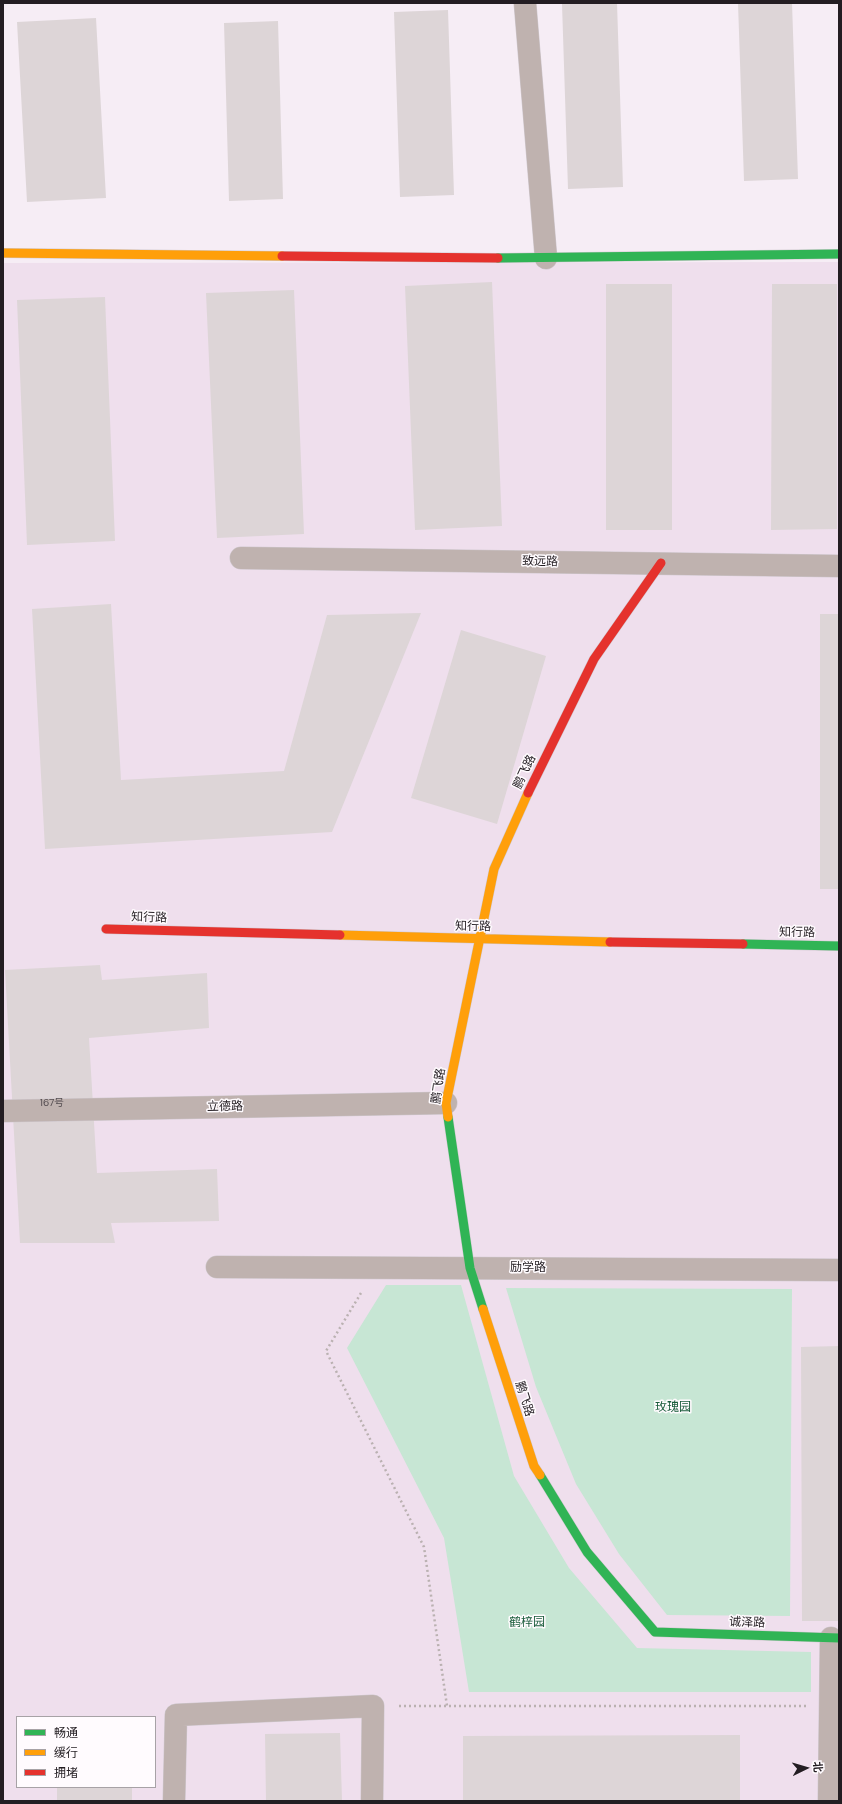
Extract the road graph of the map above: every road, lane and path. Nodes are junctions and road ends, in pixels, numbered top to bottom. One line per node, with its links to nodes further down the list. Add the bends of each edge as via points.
1 (525, 3): 4 (street)
2 (3, 253): 4 (street)
3 (839, 254): 4 (street)
4 (546, 258)
5 (241, 558): 6 (street, 致远路)
6 (661, 563): 7 (street, 致远路); 9 (street, 鹏飞路, via 594,659 538,770 494,869)
7 (839, 566)
8 (106, 929): 9 (street, 知行路)
9 (480, 939): 10 (street, 知行路); 11 (street, 鹏飞路)
10 (839, 946)
11 (446, 1103): 12 (street, 立德路); 15 (street, 鹏飞路)
12 (3, 1110)
13 (217, 1267): 14 (street, 励学路)
14 (376, 1268): 15 (street, 励学路); 20 (path, via 326,1351 424,1547)
15 (470, 1268): 16 (street, 励学路); 17 (street, 鹏飞路, via 534,1466 587,1552)
16 (839, 1270)
17 (655, 1632): 18 (street, 诚泽路)
18 (835, 1638): 21 (street)
19 (373, 1706): 20 (path); 22 (street, via 176,1715); 23 (street)
20 (447, 1706): 21 (path)
21 (830, 1706): 24 (street)
22 (174, 1801)
23 (372, 1801)
24 (829, 1801)

